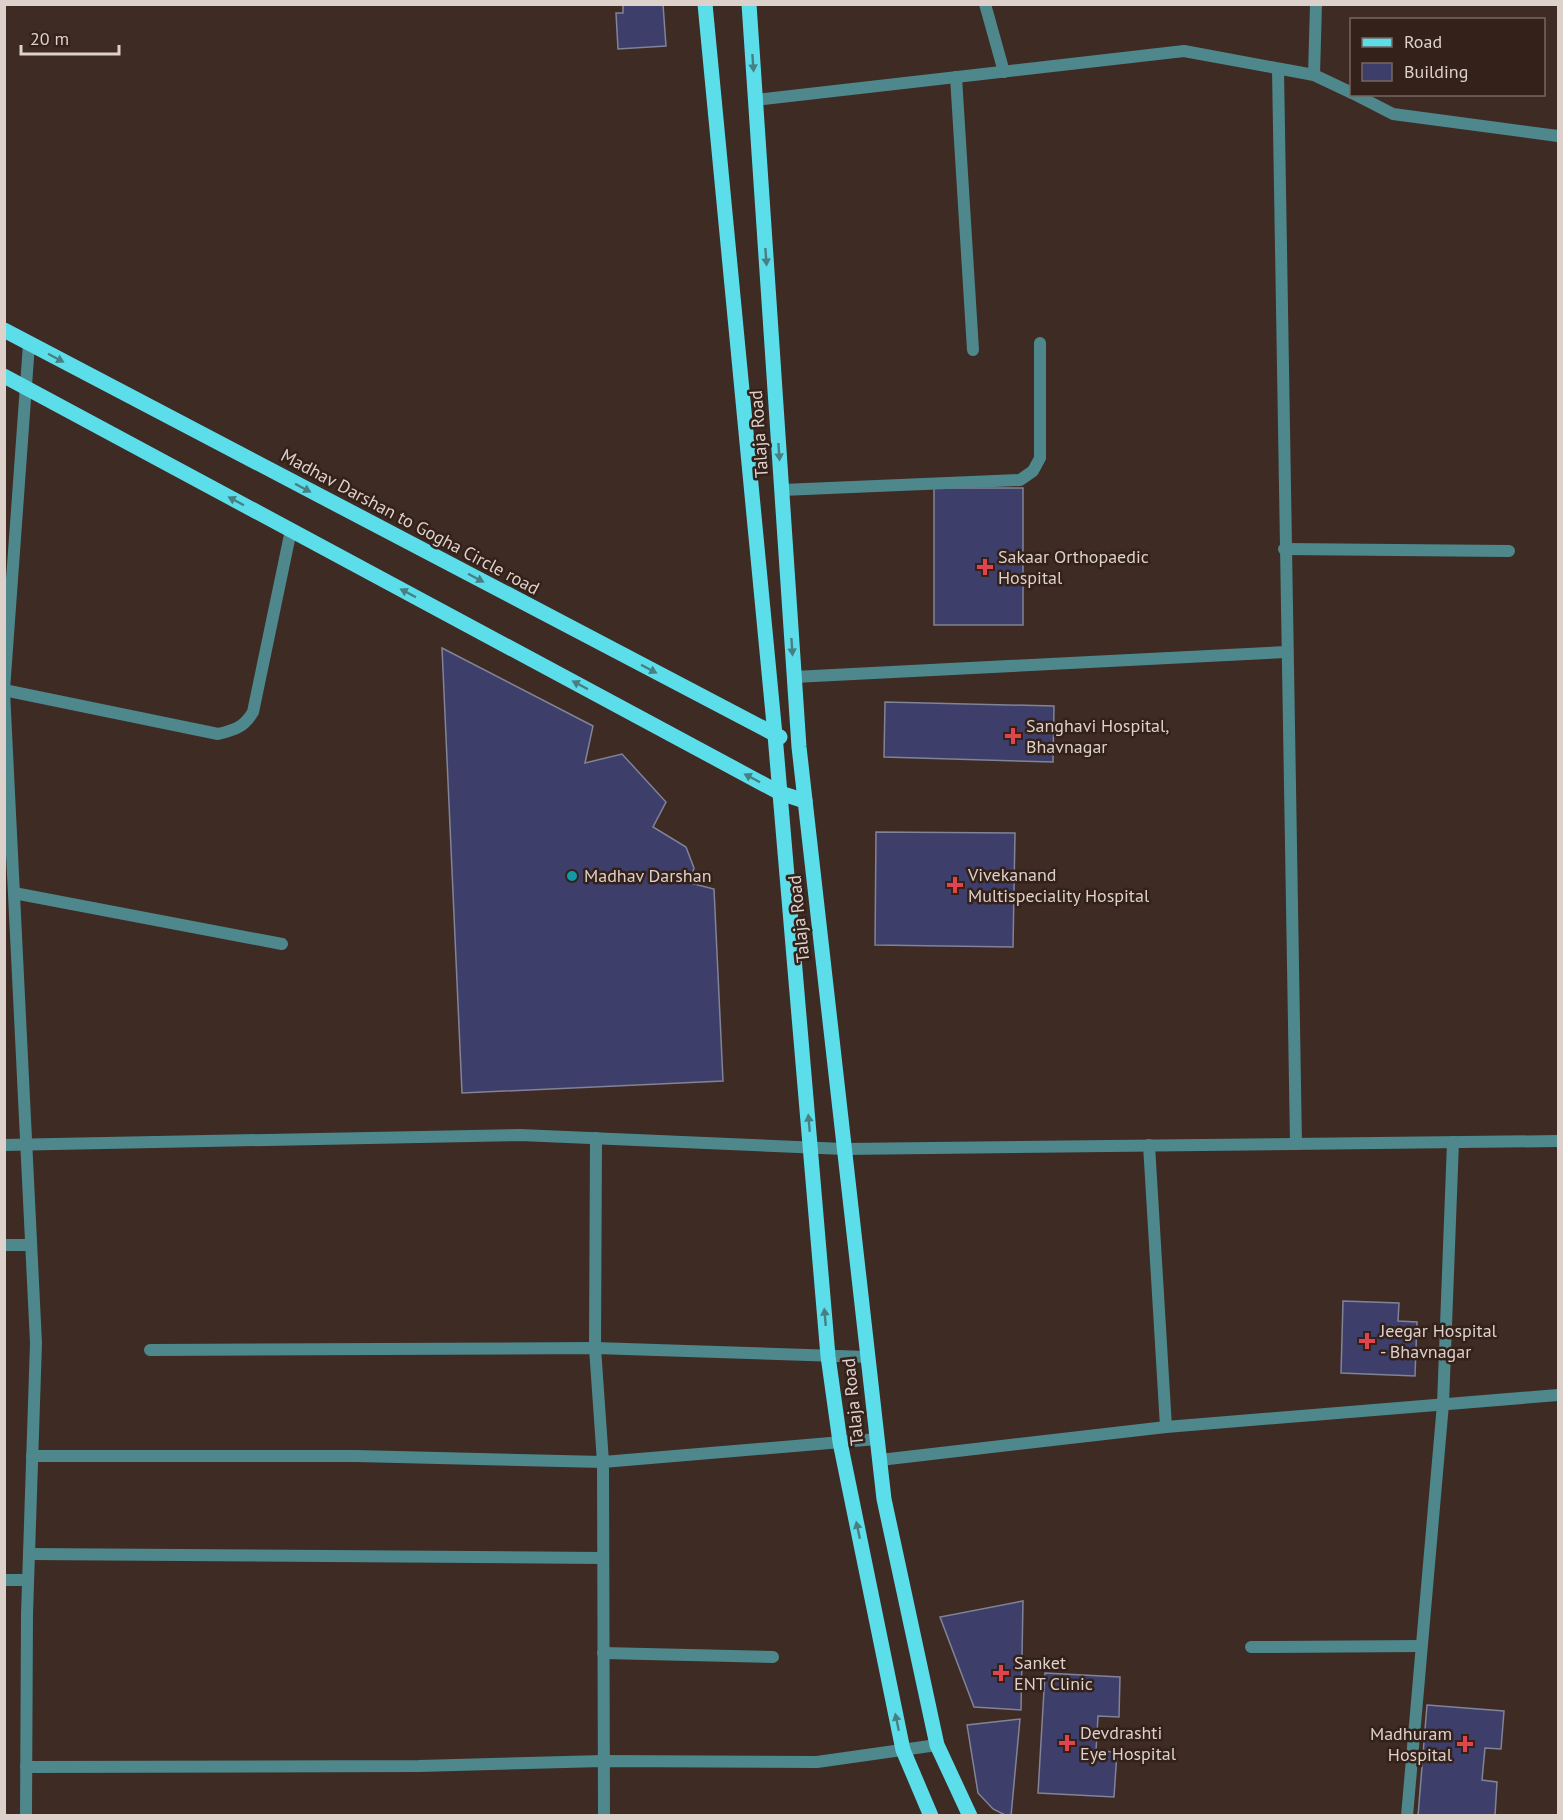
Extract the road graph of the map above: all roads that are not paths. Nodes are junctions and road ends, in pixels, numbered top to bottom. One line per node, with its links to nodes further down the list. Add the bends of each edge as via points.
1 (705, 4): 26 (main road, Talaja Road)
2 (750, 4): 11 (main road, Talaja Road, one-way to 11)
3 (985, 4): 6 (street)
4 (1316, 4): 7 (street)
5 (1278, 69): 6 (street, via 1184,51); 7 (street); 21 (street)
6 (1004, 72): 8 (street)
7 (1314, 75): 9 (street)
8 (956, 78): 11 (street); 16 (street)
9 (1350, 93)
10 (1357, 96): 12 (street, via 1393,114)
11 (756, 100): 19 (main road, Talaja Road, one-way to 19)
12 (1558, 136)
13 (4, 330): 15 (main road, Madhav Darshan to Gogha Circle road)
14 (1040, 343): 19 (street, via 1040,458 1033,471 1020,480)
15 (29, 344): 18 (street); 26 (main road, Madhav Darshan to Gogha Circle road, one-way to 26)
16 (974, 350)
17 (4, 376): 18 (main road)
18 (26, 389): 20 (main road, one-way to 18); 25 (street)
19 (782, 490): 24 (main road, Talaja Road, one-way to 24)
20 (291, 530): 25 (street, via 253,712 245,724 218,734); 28 (main road, one-way to 20)
21 (1284, 549): 22 (street); 23 (street)
22 (1509, 551)
23 (1286, 652): 24 (street); 35 (street)
24 (794, 676): 27 (main road, Talaja Road)
25 (4, 691): 30 (street)
26 (775, 735): 27 (main road, Madhav Darshan to Gogha Circle road); 28 (main road, Talaja Road)
27 (799, 747): 29 (main road, Talaja Road)
28 (780, 793): 29 (main road); 39 (main road, Talaja Road, one-way to 28)
29 (805, 801): 40 (main road, Talaja Road)
30 (14, 893): 31 (street); 37 (street)
31 (282, 944)
32 (596, 1138): 37 (street, via 519,1135); 39 (street); 43 (street)
33 (1558, 1141): 34 (street)
34 (1453, 1142): 35 (street); 48 (street)
35 (1296, 1144): 38 (street)
36 (4, 1145): 37 (street)
37 (26, 1145): 42 (street)
38 (1149, 1145): 40 (street); 49 (street)
39 (811, 1147): 40 (street); 45 (main road, Talaja Road, one-way to 39)
40 (844, 1149): 46 (main road, Talaja Road)
41 (4, 1245): 42 (street)
42 (31, 1245): 52 (street, via 36,1343)
43 (595, 1348): 44 (street); 45 (street); 54 (street)
44 (150, 1350)
45 (828, 1356): 46 (street); 51 (main road, Talaja Road)
46 (868, 1357): 50 (main road, Talaja Road)
47 (1558, 1395): 48 (street)
48 (1443, 1404): 49 (street); 59 (street)
49 (1166, 1427): 53 (street)
50 (877, 1439): 51 (street); 53 (main road, Talaja Road)
51 (840, 1442): 54 (street); 64 (main road, Talaja Road, one-way to 51)
52 (32, 1456): 54 (street, via 356,1456); 55 (street)
53 (880, 1460): 63 (main road, Talaja Road, via 884,1499)
54 (603, 1462): 56 (street)
55 (29, 1554): 56 (street); 58 (street)
56 (603, 1558): 61 (street)
57 (4, 1580): 58 (street)
58 (28, 1580): 66 (street)
59 (1421, 1646): 60 (street); 71 (street)
60 (1251, 1647)
61 (603, 1653): 62 (street); 65 (street)
62 (773, 1657)
63 (937, 1745): 64 (street); 70 (main road, Talaja Road)
64 (903, 1750): 65 (street, via 817,1762); 69 (main road, Talaja Road)
65 (603, 1761): 66 (street); 68 (street)
66 (26, 1767): 67 (street)
67 (26, 1815)
68 (604, 1815)
69 (931, 1815)
70 (970, 1815)
71 (1407, 1815)

